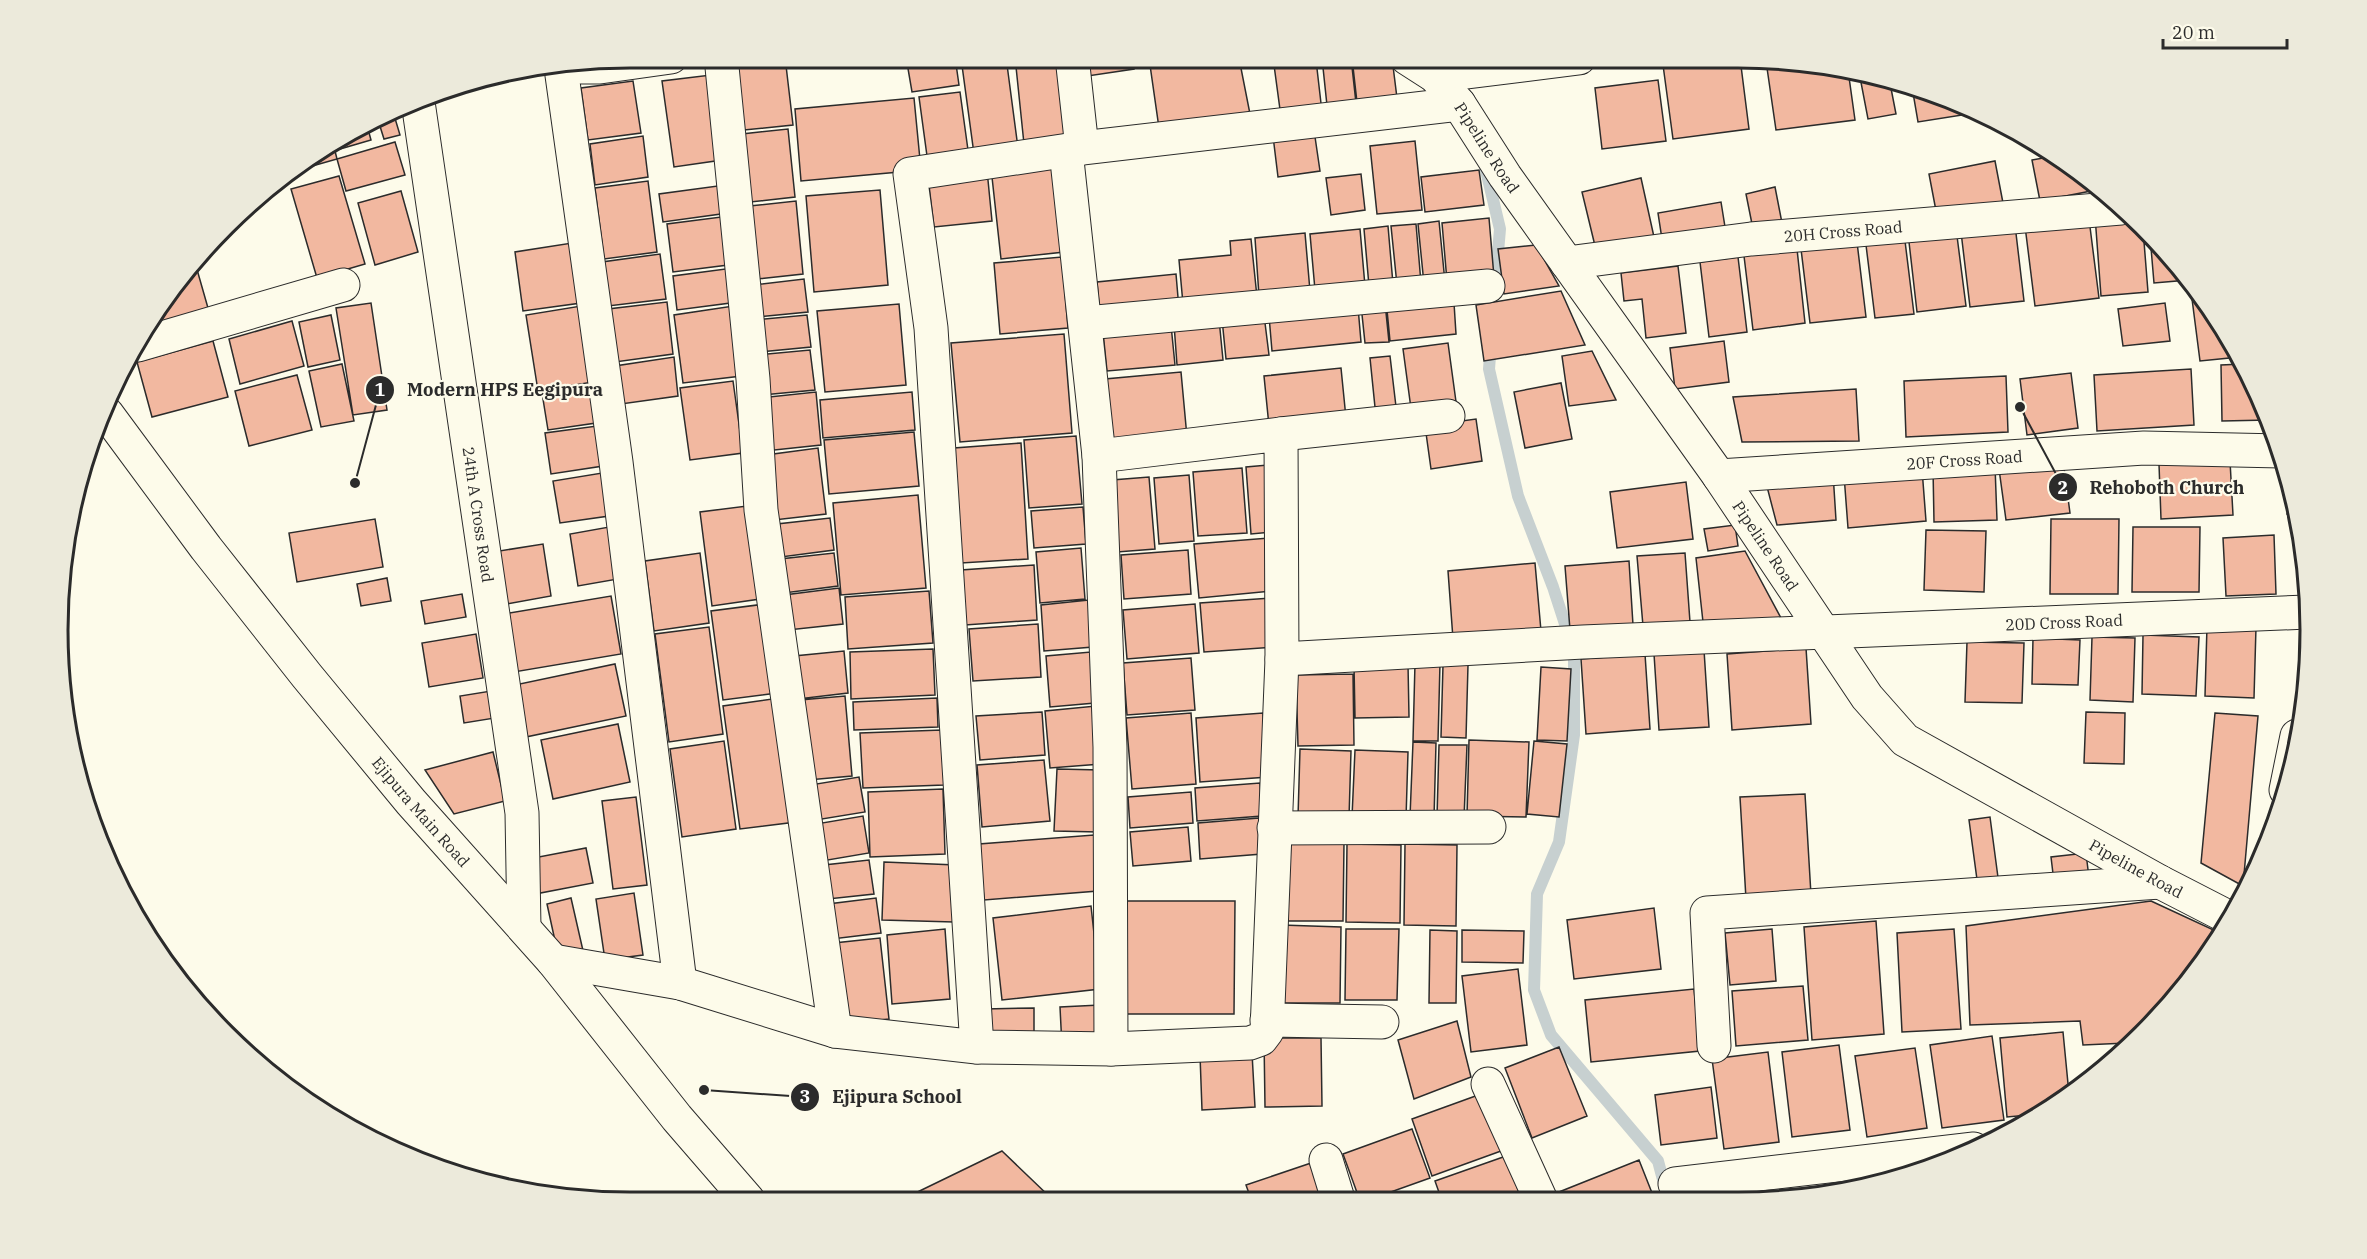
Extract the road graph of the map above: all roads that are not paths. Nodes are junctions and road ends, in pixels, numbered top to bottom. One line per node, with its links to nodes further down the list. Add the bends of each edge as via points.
1 (722, 68): 34 (street, via 753,379 761,510)
2 (1072, 68): 9 (street)
3 (1423, 68): 6 (street, Pipeline Road)
4 (1499, 68): 6 (street)
5 (561, 72): 31 (street, via 616,462)
6 (1435, 76): 7 (street, Pipeline Road)
7 (1459, 104): 9 (street); 11 (street, Pipeline Road)
8 (419, 108): 29 (street, 24th A Cross Road, via 522,813)
9 (1074, 150): 14 (street); 36 (street, via 910,174 931,328)
10 (2110, 209): 11 (street, 20H Cross Road, via 1750,239)
11 (1567, 263): 21 (street, Pipeline Road)
12 (343, 285): 15 (street)
13 (1488, 286): 14 (street)
14 (1086, 323): 20 (street)
15 (146, 343)
16 (1448, 416): 18 (street)
17 (109, 417): 29 (street, Ejipura Main Road, via 206,548 322,694 411,802)
18 (1281, 434): 20 (street); 24 (street)
19 (2271, 451): 21 (street, 20F Cross Road, via 2144,448)
20 (1099, 456): 37 (street, via 1110,747)
21 (1719, 476): 23 (street, Pipeline Road)
22 (2299, 612): 23 (street, 20D Cross Road)
23 (1821, 631): 24 (street, 20D Cross Road); 27 (street, Pipeline Road, via 1867,697 1905,740)
24 (1282, 659): 26 (street)
25 (1489, 827): 26 (street)
26 (1274, 828): 32 (street)
27 (2160, 882): 28 (street, Pipeline Road); 35 (street, via 1707,913)
28 (2222, 914)
29 (524, 928): 30 (street, Ejipura Main Road)
30 (553, 961): 31 (street); 42 (street, Ejipura Main Road)
31 (680, 983): 34 (street)
32 (1268, 1020): 33 (street); 37 (street, via 1261,1039 1250,1043)
33 (1382, 1022)
34 (835, 1031): 36 (street)
35 (1714, 1046)
36 (977, 1047): 37 (street)
37 (1111, 1049)
38 (1488, 1084): 44 (street)
39 (1943, 1153): 41 (street)
40 (1326, 1160): 43 (street)
41 (1675, 1184)
42 (741, 1192)
43 (1336, 1192)
44 (1537, 1192)

